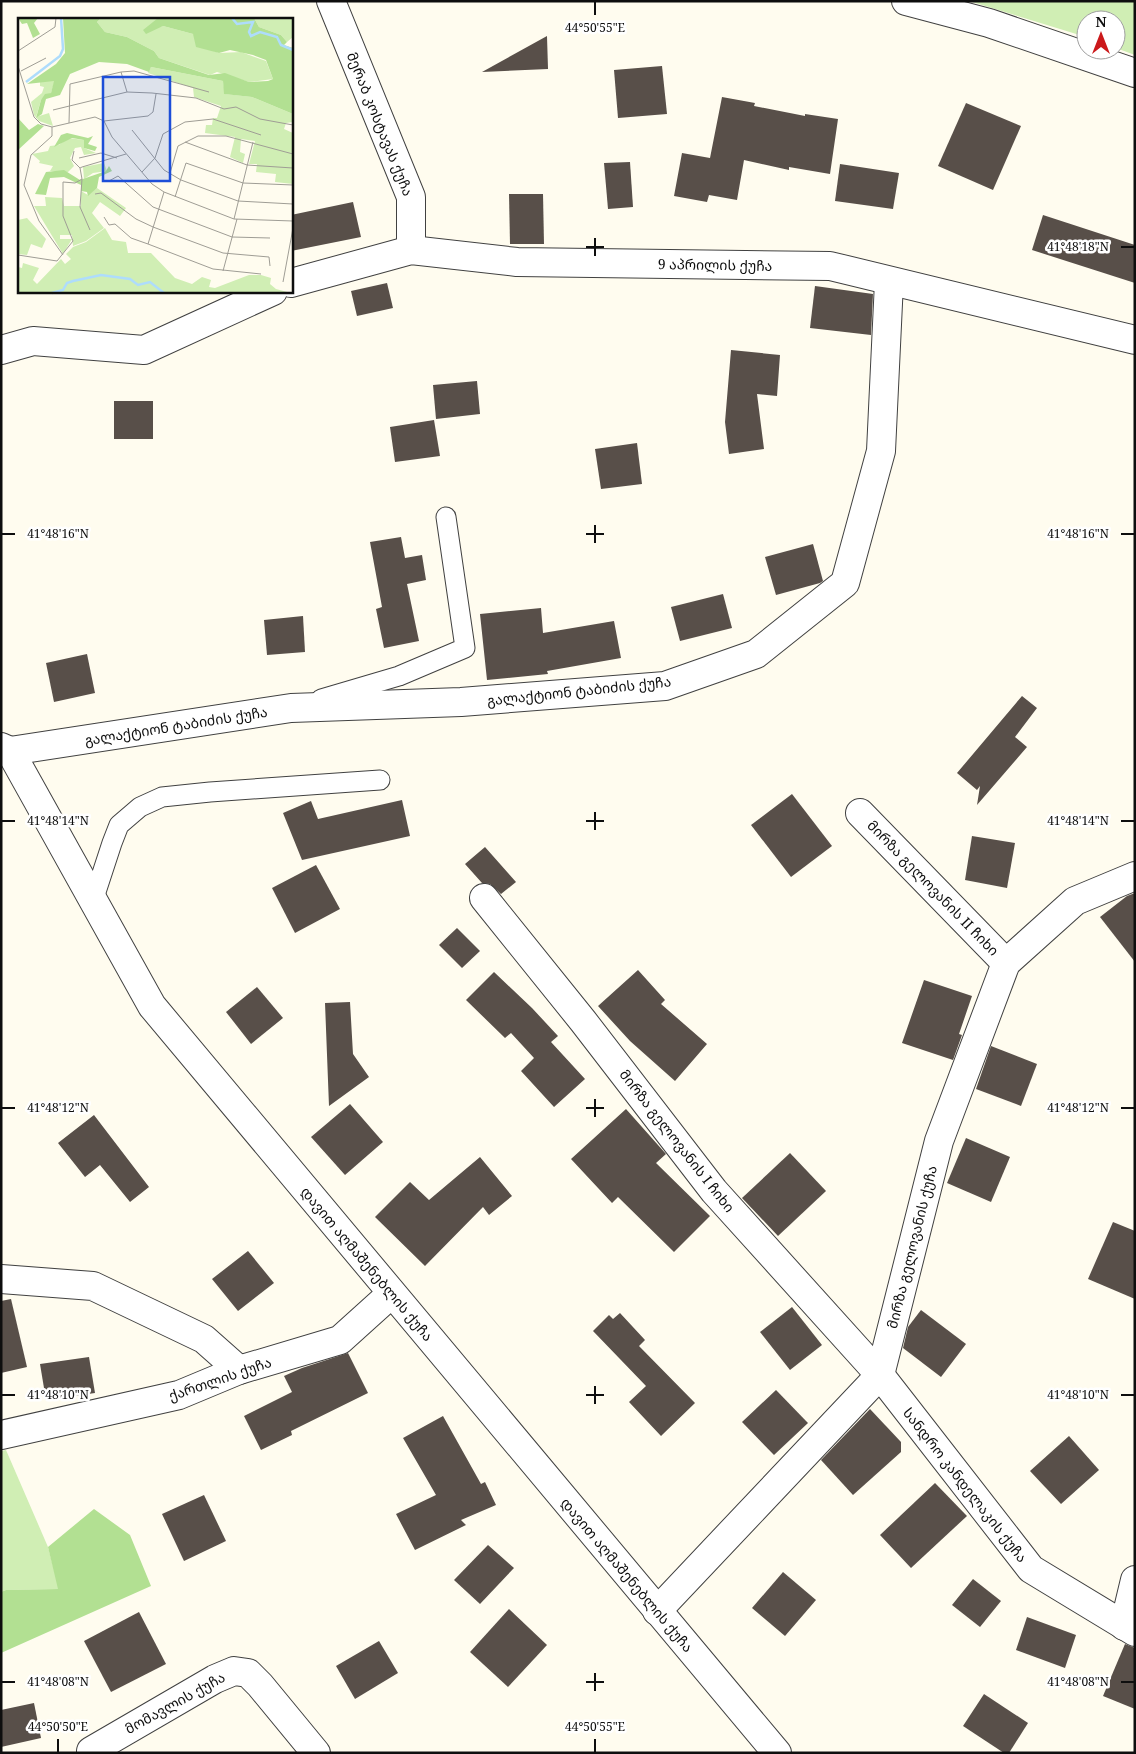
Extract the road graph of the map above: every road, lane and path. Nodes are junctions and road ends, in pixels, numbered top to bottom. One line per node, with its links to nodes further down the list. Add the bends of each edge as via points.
1 (331, 1): 4 (street, მერაბ კოსტავას ქუჩა, via 411,198)
2 (906, 1): 3 (street, via 989,23)
3 (1135, 73)
4 (411, 250): 5 (street, 9 აპრილის ქუჩა, via 518,262 830,266); 6 (street, 9 აპრილის ქუჩა)
5 (888, 282): 8 (street, 9 აპრილის ქუჩა); 11 (street, გალაქტიონ ტაბიძის ქუჩა, via 881,451 845,583 756,654 666,686 461,702)
6 (292, 283)
7 (271, 292): 9 (street, via 144,350 33,341)
8 (1135, 340)
9 (1, 350)
10 (446, 517): 11 (lane, via 464,648 399,676)
11 (291, 708): 12 (street, გალაქტიონ ტაბიძის ქუჩა)
12 (6, 749): 17 (street, დავით აღმაშენებლის ქუჩა)
13 (380, 780): 17 (lane, via 162,797 140,806 119,825)
14 (860, 813): 18 (street, მირზა გელოვანის II ჩიხი)
15 (1135, 876): 18 (street, მირზა გელოვანის ქუჩა, via 1075,901)
16 (484, 898): 22 (street, მირზა გელოვანის I ჩიხი, via 714,1191)
17 (93, 900): 20 (street, დავით აღმაშენებლის ქუჩა, via 152,1006)
18 (1006, 963): 22 (street, მირზა გელოვანის ქუჩა, via 939,1141)
19 (1, 1279): 21 (street, via 93,1286 204,1339)
20 (391, 1294): 21 (street, ქართლის ქუჩა, via 340,1340); 25 (street, დავით აღმაშენებლის ქუჩა)
21 (239, 1370): 23 (street, ქართლის ქუჩა, via 179,1395)
22 (880, 1375): 25 (street, მირზა გელოვანის ქუჩა); 26 (street, სანდრო კანდელაკის ქუჩა, via 1031,1569)
23 (1, 1435)
24 (1135, 1580): 26 (street)
25 (657, 1611): 29 (street, დავით აღმაშენებლის ქუჩა)
26 (1130, 1629)
27 (91, 1751): 28 (street, მომავლის ქუჩა, via 215,1678 234,1671 248,1673)
28 (316, 1753)
29 (777, 1753)

